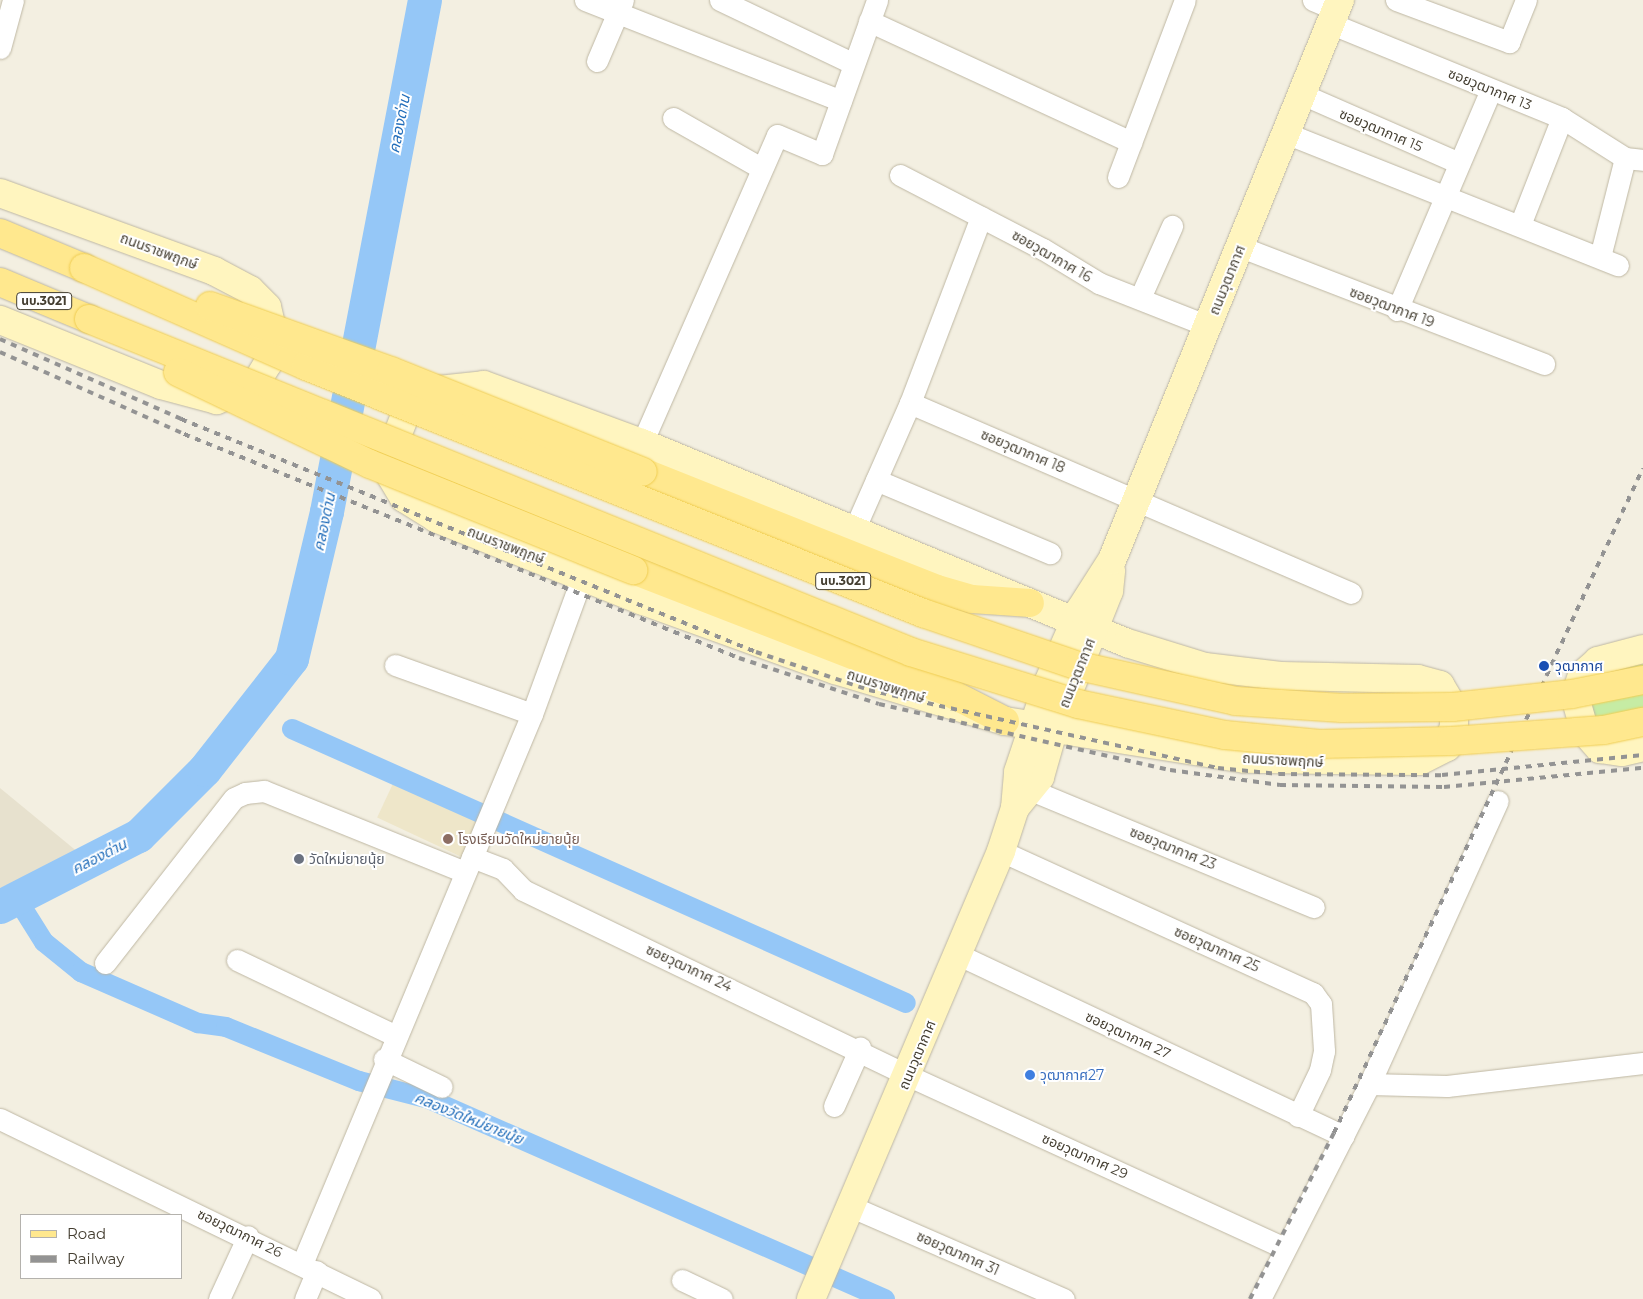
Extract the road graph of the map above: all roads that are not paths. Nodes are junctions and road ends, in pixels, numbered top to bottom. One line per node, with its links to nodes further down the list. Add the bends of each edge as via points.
1 (585, 0): 6 (street)
2 (720, 0): 12 (street)
3 (1396, 0): 4 (street, via 1509,42)
4 (1526, 0)
5 (1180, 1): 19 (street)
6 (621, 6): 11 (street); 15 (street)
7 (869, 7): 12 (street); 19 (street)
8 (1330, 9): 13 (street, ซอยวุฒากาศ 13); 14 (main road, ถนนวุฒากาศ)
9 (7, 10): 10 (street)
10 (0, 48)
11 (597, 61)
12 (854, 64): 15 (street)
13 (1491, 90): 17 (street, ซอยวุฒากาศ 13); 21 (street)
14 (1304, 95): 18 (main road, ถนนวุฒากาศ); 21 (street, ซอยวุฒากาศ 15)
15 (841, 101): 22 (street, via 822,154 777,134)
16 (672, 118): 22 (street)
17 (1562, 118): 20 (street, ซอยวุฒากาศ 13); 28 (street)
18 (1288, 134): 26 (street); 31 (main road, ถนนวุฒากาศ)
19 (1131, 142): 24 (street)
20 (1638, 158): 28 (street, via 1609,261)
21 (1459, 163): 26 (street)
22 (762, 168): 41 (street)
23 (900, 175): 27 (street, ซอยวุฒากาศ 16)
24 (1118, 177)
25 (0, 193): 37 (main road, ถนนราชพฤกษ์ / นบ.3021, via 214,271 250,290 267,307 274,337 268,363 256,383 217,400 144,379)
26 (1446, 195): 28 (street); 35 (street)
27 (981, 217): 34 (street, ซอยวุฒากาศ 16, via 1099,283); 40 (street)
28 (1520, 225)
29 (1172, 226): 34 (street)
30 (0, 233): 32 (main road, นบ.3021)
31 (1241, 247): 35 (street, ซอยวุฒากาศ 19); 38 (main road, ถนนวุฒากาศ)
32 (84, 268): 49 (main road, bridge, via 303,338 937,589 972,599); 54 (main road, นบ.3021, bridge, via 306,366 914,610 1079,666 1235,701 1342,708 1453,707 1572,694)
33 (0, 282): 36 (main road, ถนนราชพฤกษ์ / นบ.3021)
34 (1140, 298): 38 (street, ซอยวุฒากาศ 16)
35 (1397, 310): 39 (street, ซอยวุฒากาศ 19)
36 (89, 319): 56 (main road, bridge, via 204,386 319,441 633,570 948,692); 57 (main road, ถนนราชพฤกษ์ / นบ.3021, bridge, via 911,652 1078,704 1225,735 1320,744 1451,741 1604,730)
37 (0, 320)
38 (1208, 326): 43 (main road, ถนนวุฒากาศ)
39 (1544, 364)
40 (910, 403): 42 (street); 43 (street, ซอยวุฒากาศ 18)
41 (642, 443): 44 (main road, ถนนราชพฤกษ์); 46 (main road, ถนนราชพฤกษ์, via 484,385 429,391 408,408 396,432 390,469 404,498 436,518)
42 (876, 480): 44 (street); 45 (street)
43 (1137, 498): 47 (main road, ถนนวุฒากาศ); 48 (street, ซอยวุฒากาศ 18)
44 (854, 530): 49 (main road, ถนนราชพฤกษ์)
45 (1050, 553)
46 (583, 576): 55 (street); 56 (main road, ถนนราชพฤกษ์, via 835,670)
47 (1106, 576): 49 (main road, via 1076,592); 50 (main road, ถนนวุฒากาศ); 51 (main road, via 1117,629)
48 (1351, 592)
49 (1030, 603): 50 (main road, ถนนราชพฤกษ์)
50 (1085, 624): 51 (main road, ถนนราชพฤกษ์); 58 (main road, ถนนวุฒากาศ)
51 (1127, 643): 59 (main road, ถนนราชพฤกษ์, via 1205,667 1280,676 1418,679 1440,685 1454,708 1454,726 1447,747 1419,761 1398,762 1245,759)
52 (1643, 649): 60 (main road, via 1598,661 1582,675 1575,697 1582,725 1600,749 1622,752)
53 (395, 665): 55 (street)
54 (1643, 680)
55 (532, 714): 64 (street)
56 (1005, 721): 58 (main road, ถนนราชพฤกษ์); 61 (main road, via 1016,746)
57 (1643, 722)
58 (1043, 728): 59 (main road, ถนนราชพฤกษ์); 61 (main road, ถนนวุฒากาศ)
59 (1097, 734): 61 (main road)
60 (1643, 747)
61 (1026, 787): 63 (main road, ถนนวุฒากาศ); 65 (street, ซอยวุฒากาศ 23)
62 (1498, 801): 74 (street)
63 (1001, 851): 66 (main road, ถนนวุฒากาศ); 77 (street, ซอยวุฒากาศ 25, via 1313,993 1321,1004 1324,1052 1320,1070)
64 (468, 864): 68 (street, ซอยวุฒากาศ 24, via 264,791 246,793 234,798); 69 (street); 70 (street, ซอยวุฒากาศ 24, via 503,869 523,890)
65 (1314, 906)
66 (959, 956): 73 (main road, ถนนวุฒากาศ); 77 (street, ซอยวุฒากาศ 27)
67 (238, 960): 69 (street)
68 (105, 963)
69 (394, 1035): 72 (street)
70 (860, 1048): 73 (street, ซอยวุฒากาศ 24); 76 (street)
71 (1643, 1063): 74 (street, via 1447,1086)
72 (377, 1075): 75 (street); 83 (street)
73 (909, 1076): 80 (main road, ถนนวุฒากาศ); 82 (street, ซอยวุฒากาศ 29)
74 (1369, 1084): 79 (street)
75 (442, 1087)
76 (834, 1106)
77 (1298, 1116): 79 (street, ซอยวุฒากาศ 27)
78 (0, 1119): 81 (street, ซอยวุฒากาศ 26)
79 (1343, 1136): 82 (street)
80 (852, 1207): 84 (main road, ถนนวุฒากาศ); 90 (street, ซอยวุฒากาศ 31)
81 (248, 1236): 83 (street, ซอยวุฒากาศ 26); 86 (street)
82 (1284, 1248): 91 (street)
83 (309, 1268): 87 (street); 88 (street, ซอยวุฒากาศ 26)
84 (820, 1278)
85 (682, 1280): 89 (street)
86 (219, 1299)
87 (304, 1299)
88 (371, 1299)
89 (722, 1299)
90 (1064, 1299)
91 (1260, 1299)

